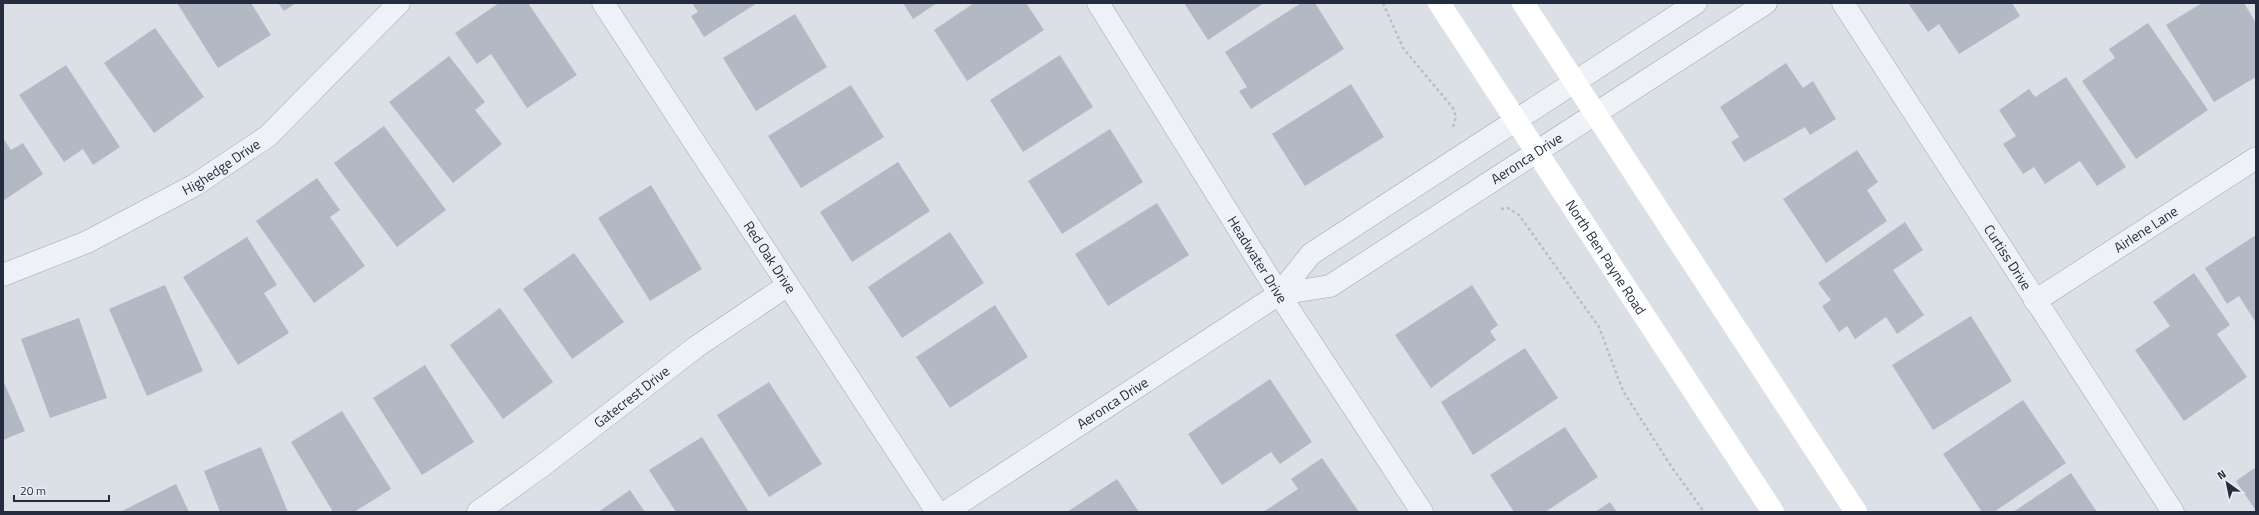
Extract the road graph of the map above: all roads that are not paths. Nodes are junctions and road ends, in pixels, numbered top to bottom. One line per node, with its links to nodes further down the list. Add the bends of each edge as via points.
1 (399, 3): 14 (street, Highedge Drive, via 268,136 195,185 87,242)
2 (603, 3): 15 (street, Red Oak Drive)
3 (1098, 3): 16 (street, Headwater Drive)
4 (1439, 3): 11 (street, North Ben Payne Road)
5 (1523, 3): 9 (street)
6 (1696, 3): 9 (street, Aeronca Drive)
7 (1766, 3): 10 (street, Aeronca Drive)
8 (1843, 3): 17 (street, Curtiss Drive)
9 (1575, 82): 10 (street); 11 (street, Aeronca Drive)
10 (1596, 114): 12 (street, Aeronca Drive); 23 (street)
11 (1516, 120): 12 (street, North Ben Payne Road); 16 (street, Aeronca Drive, via 1311,254)
12 (1537, 152): 16 (street, Aeronca Drive, via 1330,286); 22 (street, North Ben Payne Road)
13 (2256, 158): 17 (street, Airlene Lane)
14 (3, 275)
15 (788, 286): 18 (street, Gatecrest Drive, via 696,347); 19 (street, Red Oak Drive)
16 (1279, 294): 20 (street, Aeronca Drive); 21 (street, Headwater Drive)
17 (2035, 301): 24 (street, Curtiss Drive)
18 (478, 512)
19 (937, 512)
20 (946, 512)
21 (1422, 512)
22 (1773, 512)
23 (1856, 512)
24 (2173, 512)

